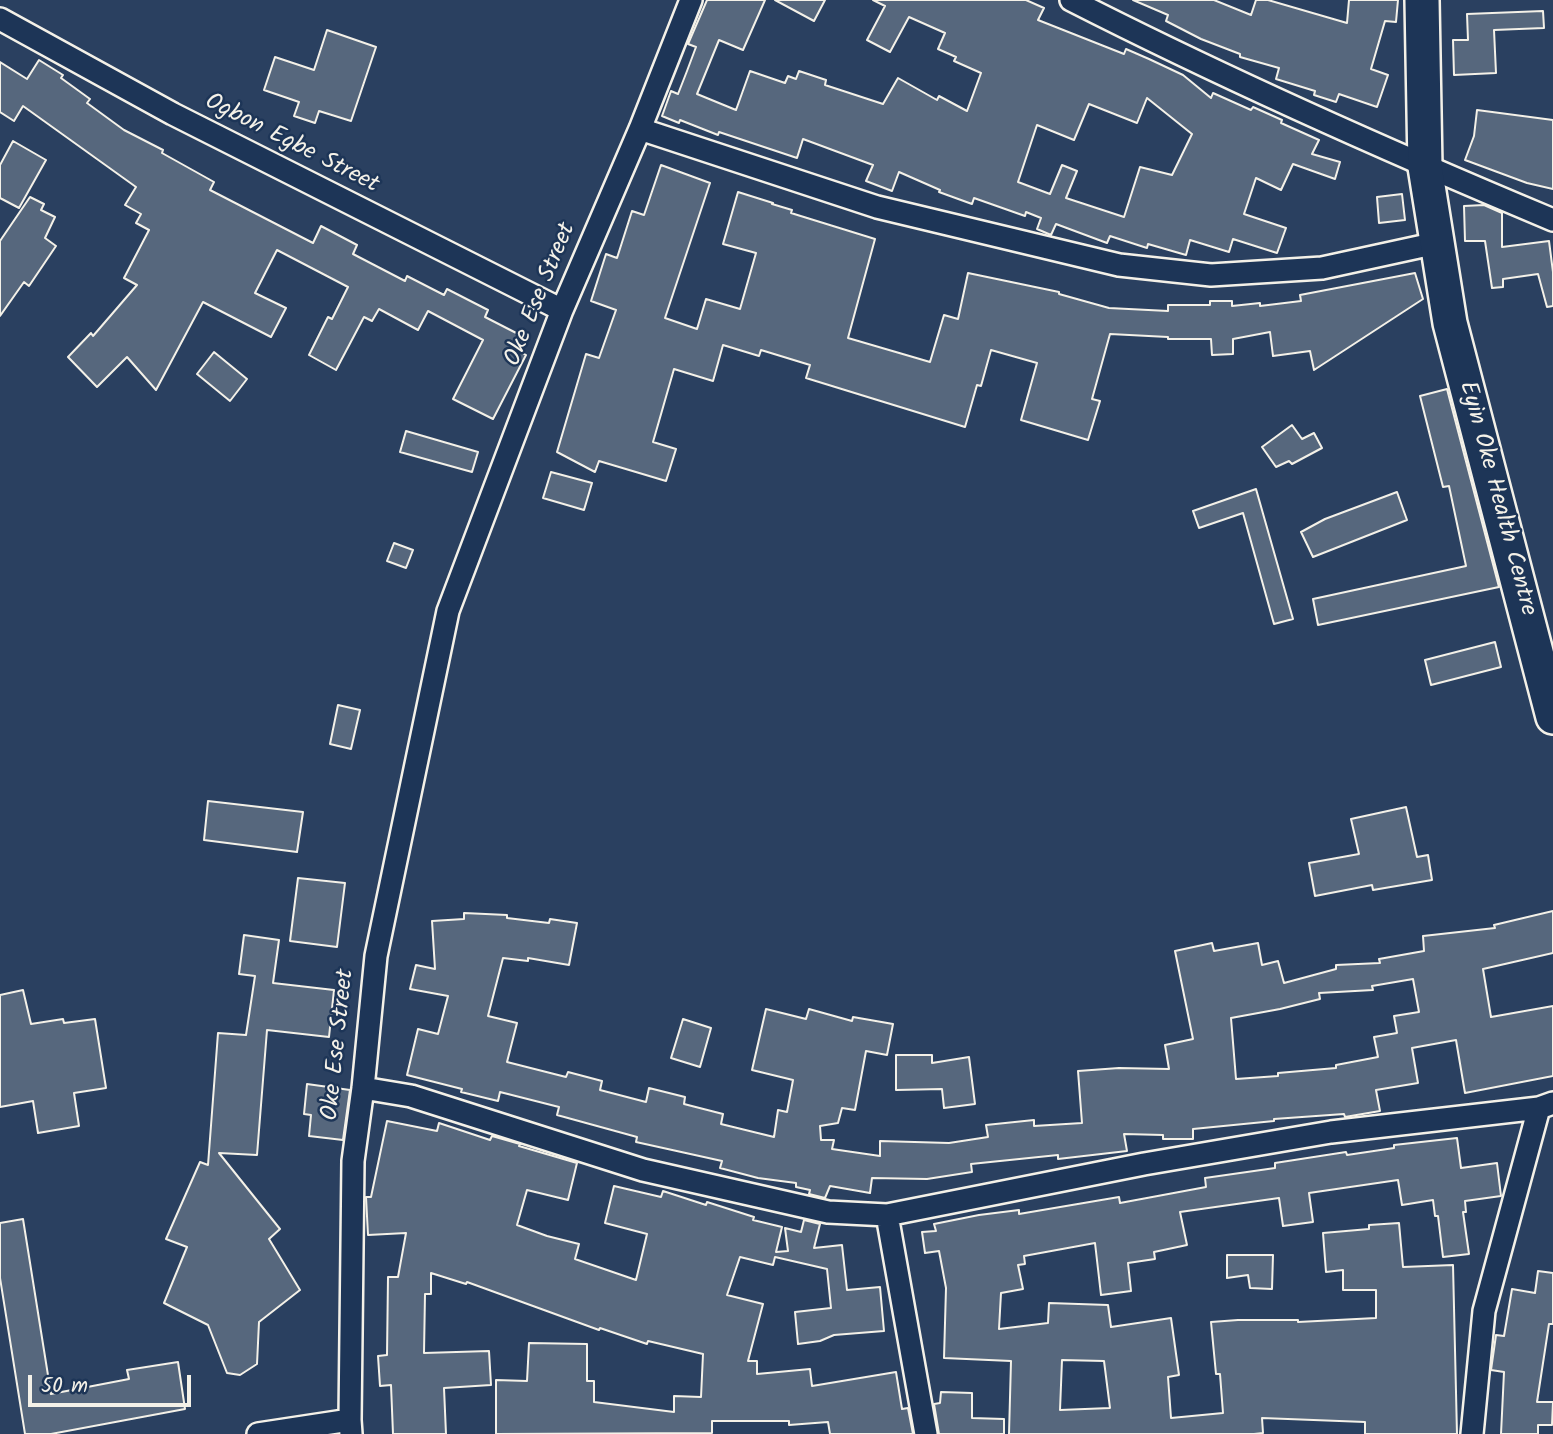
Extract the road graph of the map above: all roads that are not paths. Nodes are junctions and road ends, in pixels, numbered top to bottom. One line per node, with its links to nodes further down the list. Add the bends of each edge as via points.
1 (691, 0): 5 (street, Oke Ese Street)
2 (1071, 0): 6 (street)
3 (1422, 0): 6 (main road, Eyin Oke Health Centre)
4 (0, 19): 9 (street, Ogbon Egbe Street, via 185,120)
5 (640, 129): 8 (street, via 877,206 1119,265 1238,274 1322,268); 9 (street, Oke Ese Street)
6 (1425, 167): 7 (street); 8 (main road, Eyin Oke Health Centre)
7 (1553, 220)
8 (1438, 250): 10 (main road, Eyin Oke Health Centre, via 1450,323)
9 (562, 310): 11 (street, Oke Ese Street, via 448,611 376,956)
10 (1553, 717)
11 (363, 1088): 13 (street, via 411,1096 643,1170 828,1212); 14 (street, Oke Ese Street, via 353,1161)
12 (1546, 1105): 13 (street, via 1331,1132); 17 (street, via 1484,1311)
13 (887, 1215): 16 (street)
14 (351, 1427): 15 (street)
15 (258, 1434)
16 (926, 1434)
17 (1472, 1434)

